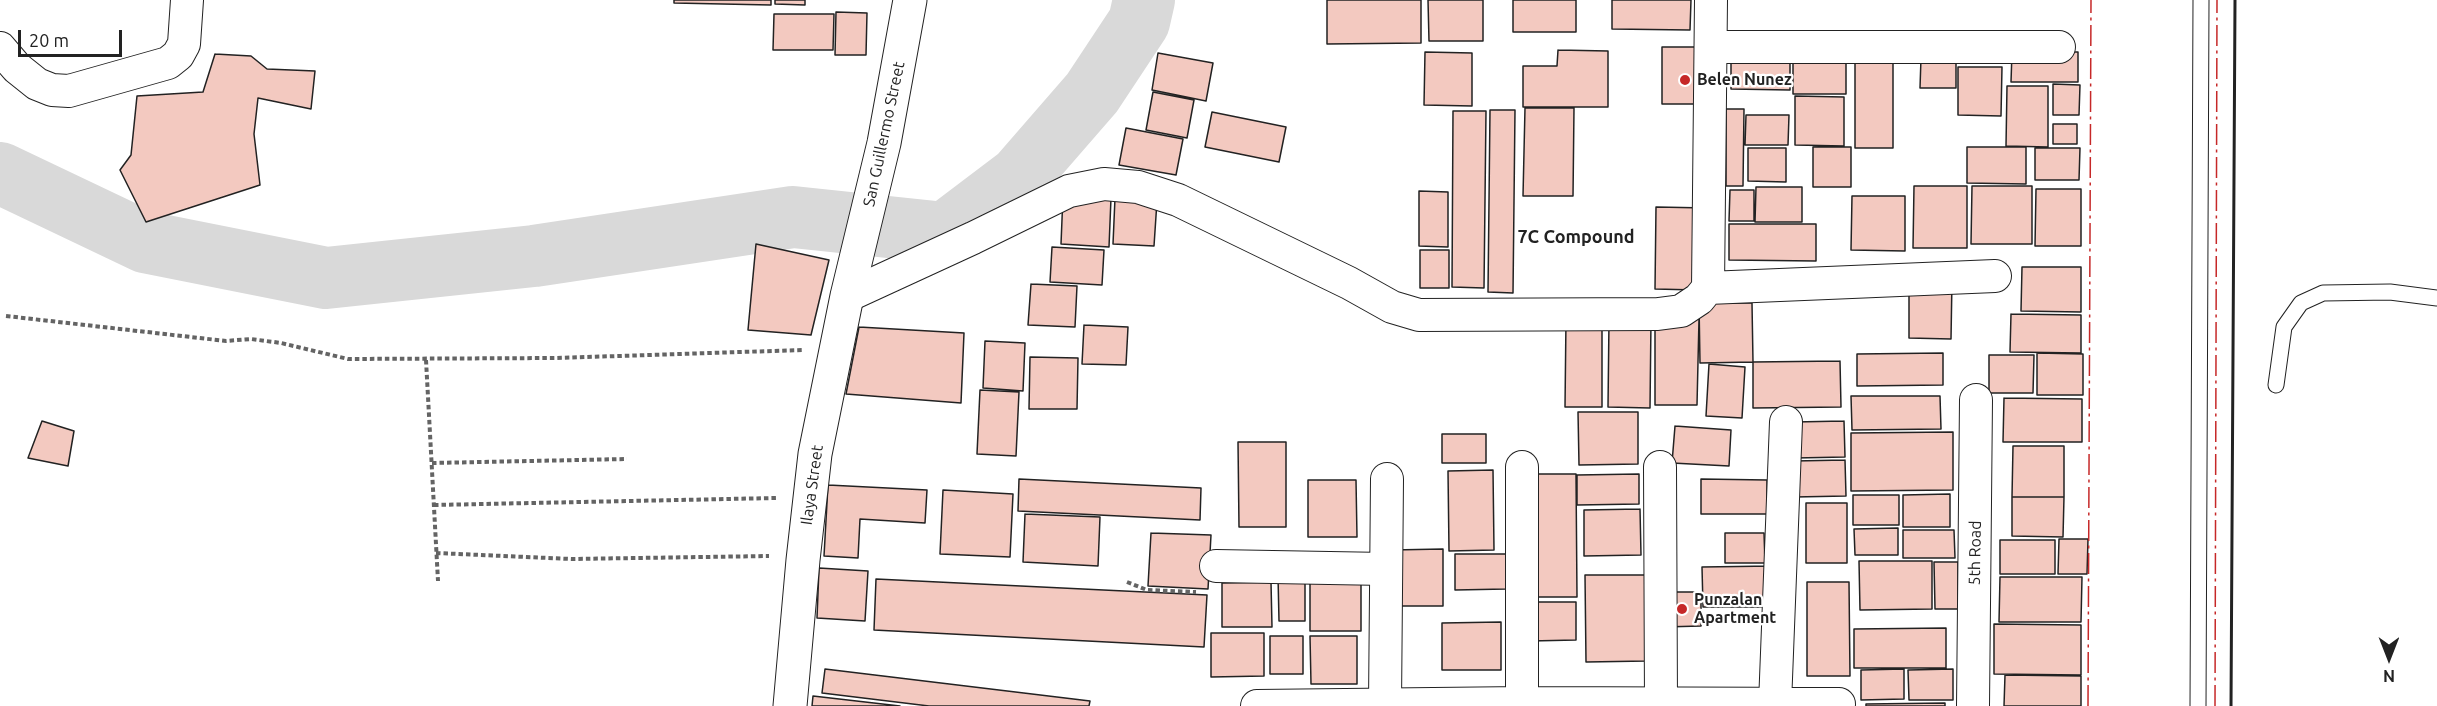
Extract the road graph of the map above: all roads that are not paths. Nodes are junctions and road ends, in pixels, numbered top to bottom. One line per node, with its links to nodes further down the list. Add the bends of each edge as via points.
1 (187, 0): 7 (street, via 184,44 168,63 69,91 37,84 17,69)
2 (910, 0): 9 (main road, San Guillermo Street, via 884,143)
3 (1711, 0): 5 (street)
4 (2201, 0): 28 (lane)
5 (1711, 47): 6 (street); 10 (street)
6 (2059, 47)
7 (0, 48)
8 (1995, 276): 10 (street)
9 (850, 281): 10 (street, via 973,238 1069,191 1104,184 1138,187 1178,200 1392,307 1419,315 1658,314 1681,310); 25 (main road, Ilaya Street, via 815,454)
10 (1708, 288)
11 (2437, 298): 12 (lane, via 2390,292 2323,293 2301,303 2284,327)
12 (2276, 385)
13 (1976, 400): 27 (street, 5th Road)
14 (1786, 422): 22 (street)
15 (1522, 467): 24 (street)
16 (1660, 467): 21 (street)
17 (1387, 479): 18 (street)
18 (1386, 568): 19 (street); 20 (street)
19 (1209, 579)
20 (1385, 704): 24 (street); 26 (street)
21 (1661, 704): 22 (street); 24 (street)
22 (1775, 704): 23 (street)
23 (1839, 704)
24 (1522, 705)
25 (790, 706)
26 (1257, 706)
27 (1973, 706)
28 (2198, 706)

